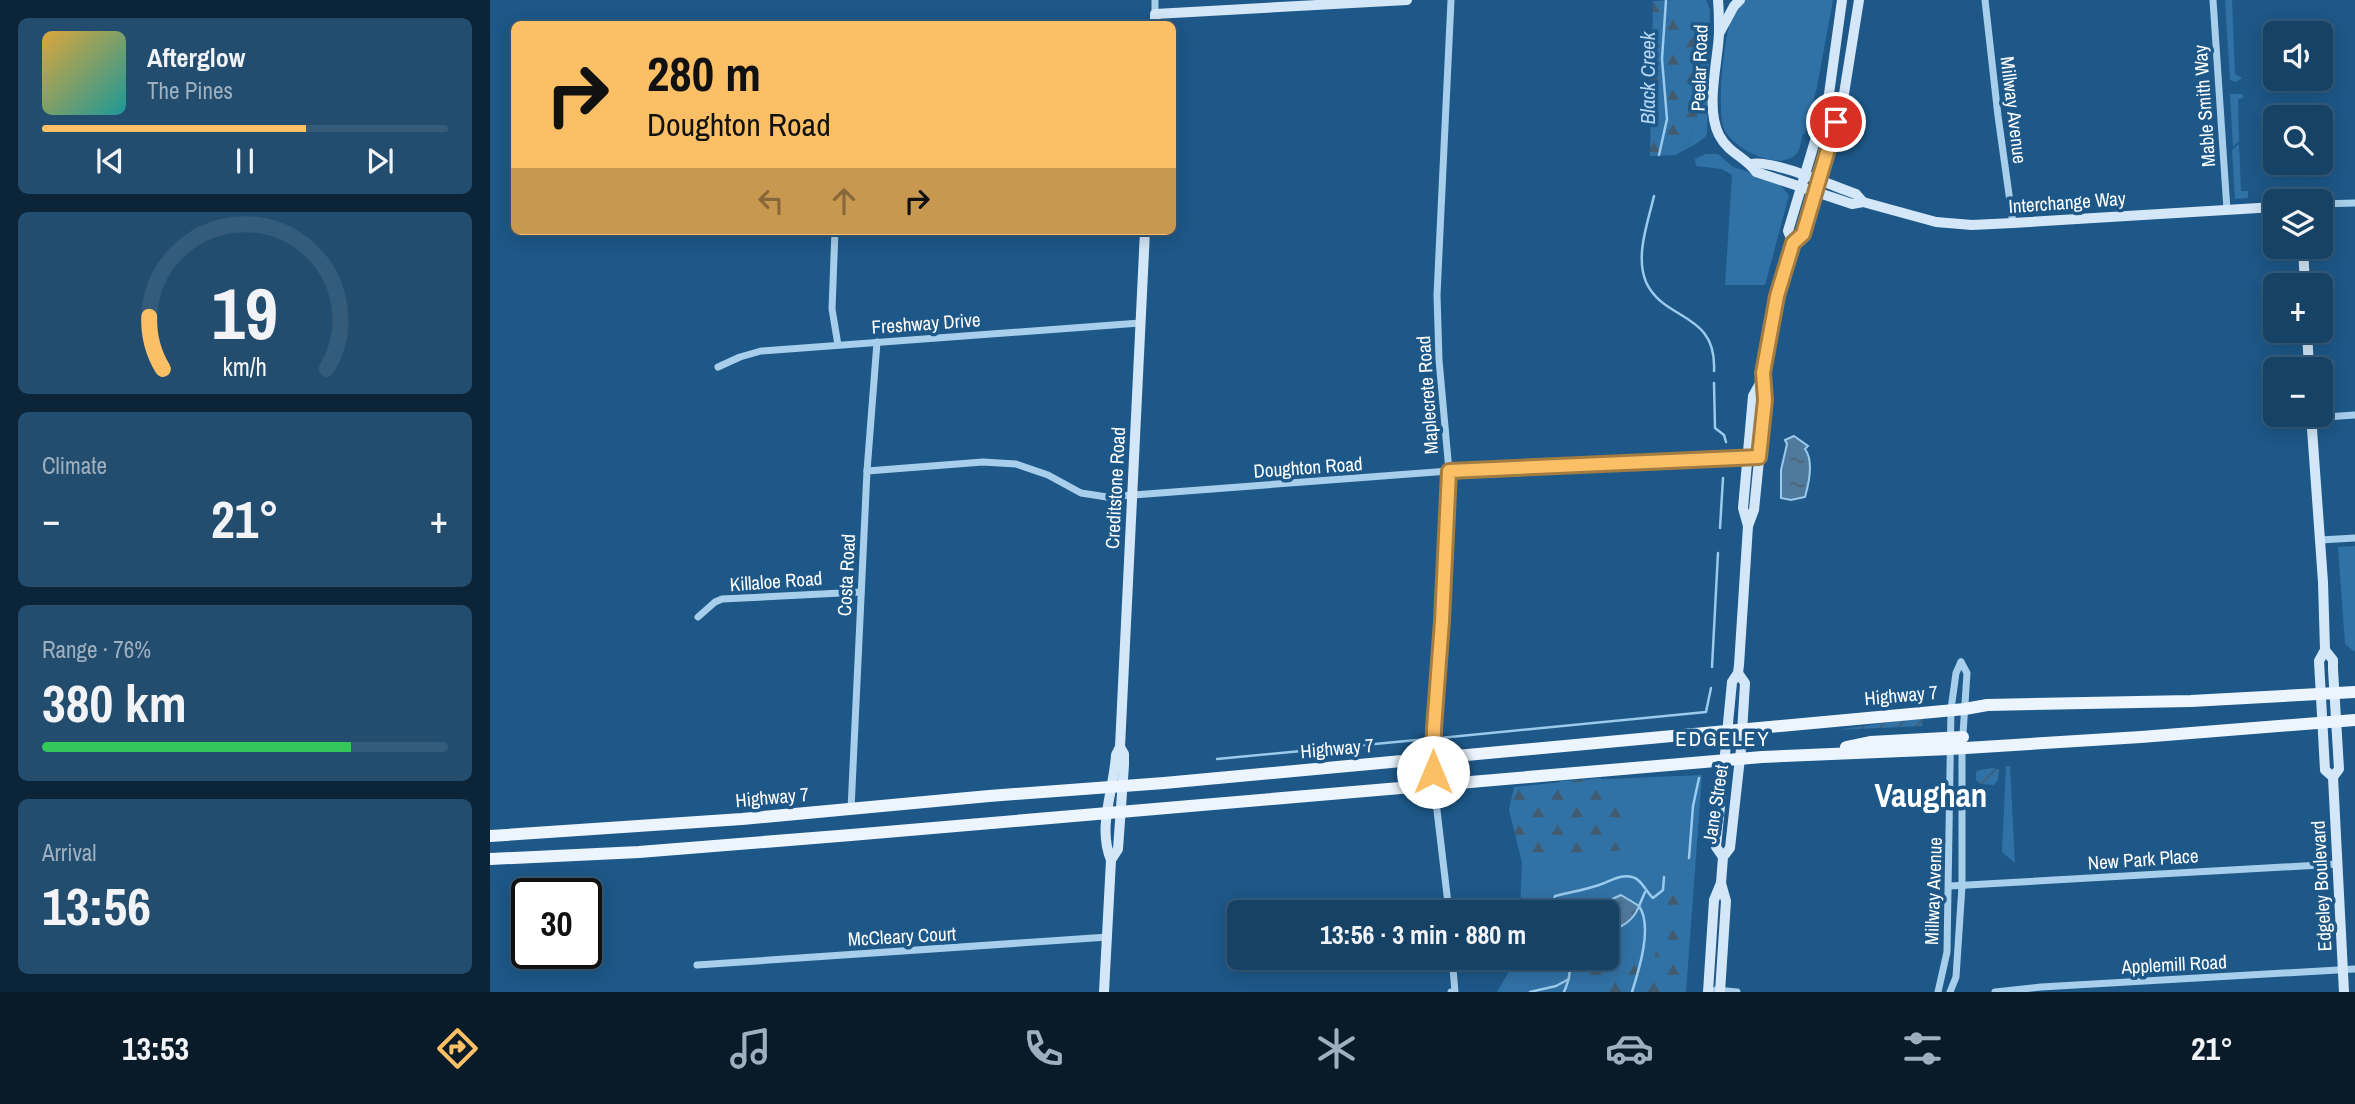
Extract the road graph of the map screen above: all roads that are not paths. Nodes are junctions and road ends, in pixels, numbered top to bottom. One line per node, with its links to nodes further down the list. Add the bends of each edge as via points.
1 (1156, 0): 10 (street)
2 (1407, 0): 10 (street)
3 (1451, 0): 31 (street, Maplecrete Road, via 1437,295)
4 (1718, 0): 11 (street, Peelar Road)
5 (1740, 0): 11 (street)
6 (1842, 0): 12 (street, Jane Street, via 1829,94)
7 (1860, 0): 13 (street, Jane Street, via 1843,100)
8 (1985, 0): 18 (street, Millway Avenue)
9 (2213, 0): 17 (street, Mable Smith Way)
10 (1155, 19)
11 (1719, 35): 12 (street, Peelar Road, via 1713,91 1718,133 1729,150 1751,164 1760,162)
12 (1802, 181): 13 (street, Peelar Road); 21 (street, Jane Street, via 1788,230)
13 (1817, 187): 18 (street, Interchange Way, via 1856,194 1863,202 1936,222); 21 (street, Jane Street, via 1803,234)
14 (2355, 203): 15 (street)
15 (2333, 204)
16 (2263, 208): 17 (street, Interchange Way)
17 (2227, 210): 18 (street, Interchange Way)
18 (2013, 223)
19 (835, 235): 24 (street, via 832,309)
20 (1145, 235): 22 (street, Creditstone Road)
21 (1793, 243): 29 (street, Jane Street, via 1777,296)
22 (1140, 323): 23 (street, Freshway Drive); 32 (street, Creditstone Road)
23 (877, 342): 24 (street, Freshway Drive); 30 (street, Costa Road)
24 (838, 345): 25 (street, Freshway Drive, via 761,351)
25 (718, 367)
26 (2355, 415): 27 (street)
27 (2333, 416)
28 (2312, 427): 34 (street)
29 (1753, 458): 31 (street, Doughton Road); 38 (street, Jane Street, via 1754,510 1748,526)
30 (867, 471): 32 (street, Doughton Road, via 1016,464 1088,495); 35 (street, Costa Road)
31 (1449, 471): 32 (street, Doughton Road); 50 (street, Maplecrete Road)
32 (1132, 495): 55 (street, Creditstone Road, via 1120,747 1124,754)
33 (2355, 538): 34 (street)
34 (2320, 540): 37 (street)
35 (861, 592): 36 (street, Killaloe Road, via 722,599); 56 (street, Costa Road)
36 (698, 617)
37 (2325, 650): 40 (street, via 2319,661); 41 (street, via 2333,660)
38 (1738, 673): 47 (street, Jane Street, via 1745,683); 48 (street, Jane Street, via 1731,682)
39 (2355, 692): 41 (main road, Highway 7)
40 (2320, 694): 41 (main road, Highway 7); 43 (main road, Highway 7); 46 (street, Edgeley Boulevard)
41 (2334, 694): 45 (street, Edgeley Boulevard)
42 (1951, 709): 43 (main road, Highway 7); 43 (street, Millway Avenue, via 1961,662 1967,674); 47 (main road, Highway 7); 49 (street, Millway Avenue)
43 (1965, 709): 49 (street, Millway Avenue)
44 (2355, 720): 45 (main road)
45 (2335, 722): 46 (main road); 53 (street, Edgeley Boulevard, via 2339,769)
46 (2322, 723): 49 (main road); 53 (street, Edgeley Boulevard, via 2325,770)
47 (1742, 729): 48 (main road, Highway 7); 51 (street, Jane Street)
48 (1729, 730): 50 (main road, Highway 7); 52 (street, Jane Street)
49 (1956, 743): 51 (main road); 63 (street, Millway Avenue); 64 (street, Millway Avenue)
50 (1433, 759): 54 (street, Maplecrete Road); 55 (main road, Highway 7)
51 (1740, 760): 52 (main road); 59 (street, Jane Street, via 1730,848)
52 (1726, 761): 54 (main road); 59 (street, Jane Street, via 1717,847)
53 (2333, 778): 61 (street, Edgeley Boulevard)
54 (1434, 785): 57 (main road); 65 (street, Maplecrete Road)
55 (1117, 786): 56 (main road, Highway 7); 57 (street, Creditstone Road)
56 (851, 810): 58 (main road, Highway 7)
57 (1114, 813): 60 (main road, via 639,852); 66 (street, Creditstone Road, via 1106,847 1111,860)
58 (490, 836)
59 (1723, 857): 62 (street, Jane Street)
60 (490, 859)
61 (2338, 864): 63 (street, New Park Place); 69 (street, Edgeley Boulevard)
62 (1721, 884): 70 (street, Jane Street, via 1714,900); 71 (street, Jane Street, via 1726,901)
63 (1962, 886): 64 (street, New Park Place); 76 (street, Millway Avenue, via 1956,977)
64 (1950, 887): 75 (street, Millway Avenue, via 1947,951)
65 (1447, 900)
66 (1108, 937): 67 (street, McCleary Court); 72 (street, Creditstone Road)
67 (697, 965)
68 (1453, 970): 73 (street, via 1455,992)
69 (2349, 970): 77 (street, Applemill Road); 78 (street, Edgeley Boulevard)
70 (1708, 991): 71 (street)
71 (1721, 991): 74 (street)
72 (1104, 992)
73 (1451, 992)
74 (1737, 992)
75 (1938, 992)
76 (1950, 992)
77 (1995, 992)
78 (2344, 992)

